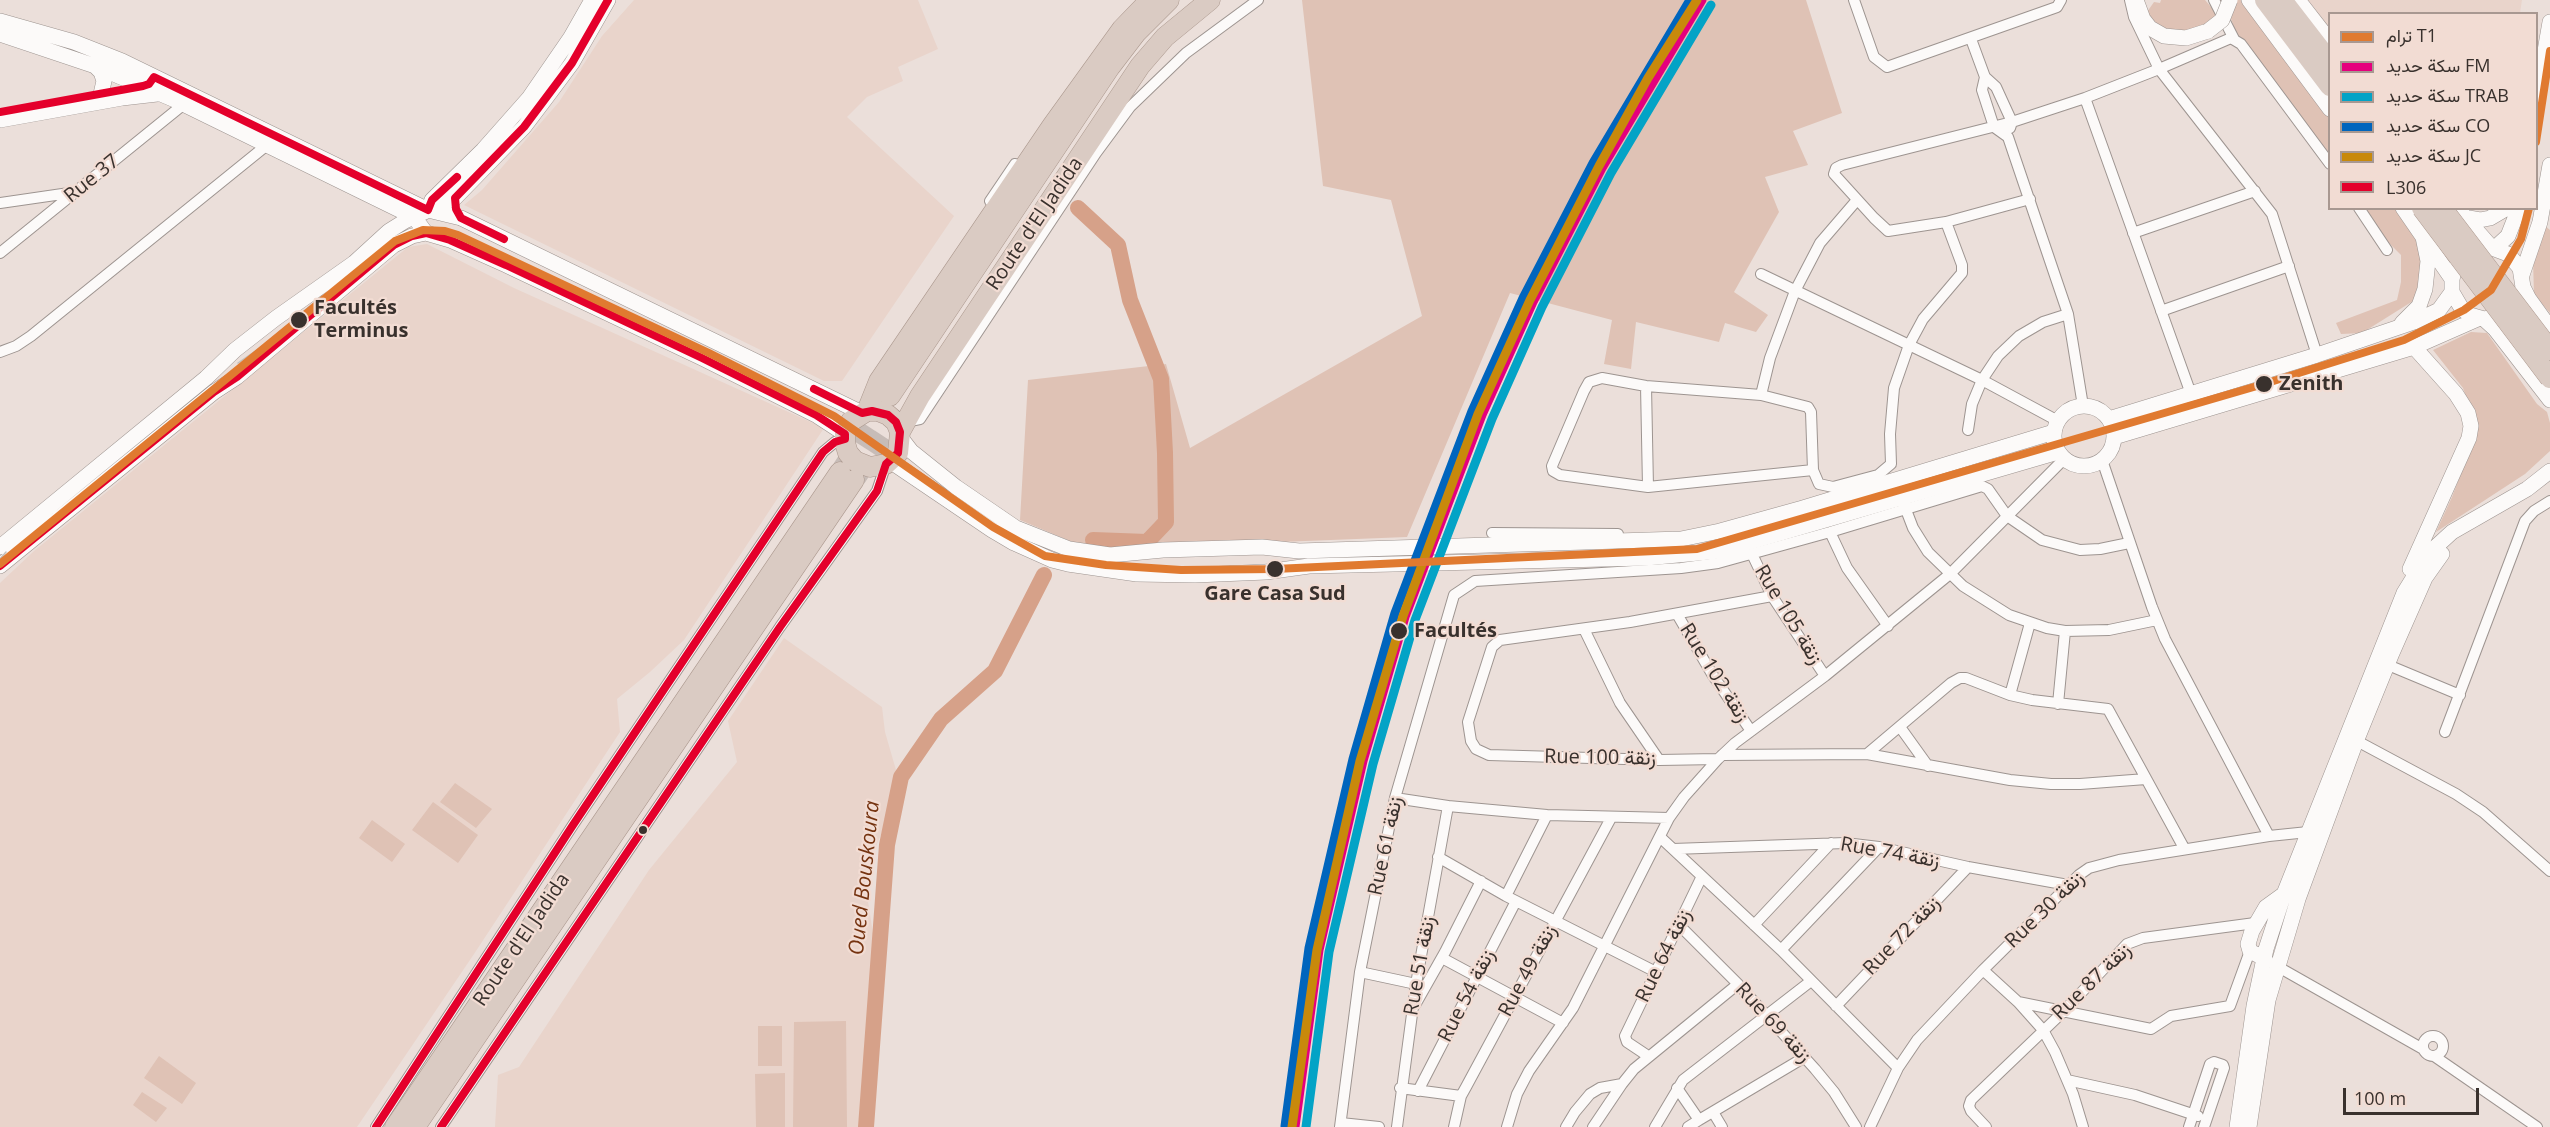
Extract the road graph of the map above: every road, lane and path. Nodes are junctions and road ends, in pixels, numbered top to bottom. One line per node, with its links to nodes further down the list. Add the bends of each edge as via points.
1 (591, 0): 60 (street, via 529,98)
2 (608, 0): 48 (street, via 572,63 524,127)
3 (1136, 0): 71 (street, via 1000,184)
4 (1150, 0): 71 (highway, Route d'El Jadida, via 1099,59)
5 (1169, 0): 38 (highway, Route d'El Jadida, via 1136,33)
6 (1189, 0): 96 (highway, Route d'El Jadida, via 1161,26 1122,77)
7 (1210, 0): 96 (highway, Route d'El Jadida, via 1165,37 1140,66 920,396)
8 (1258, 0): 96 (street, via 1186,52 1131,107 1096,153 920,419)
9 (1854, 0): 22 (street, via 1874,57 1887,67)
10 (2061, 0): 22 (street, via 2057,7)
11 (2130, 0): 27 (street)
12 (2136, 0): 14 (street, bridge, via 2150,28 2163,36 2186,38 2208,31 2222,20)
13 (2214, 0): 23 (street)
14 (2230, 0)
15 (2249, 0): 36 (street)
16 (2265, 0): 30 (highway)
17 (2282, 0): 25 (highway)
18 (2298, 0): 24 (street)
19 (0, 21): 29 (street, via 74,42)
20 (2550, 22): 32 (street)
21 (0, 34): 26 (street)
22 (1971, 39): 28 (street)
23 (2234, 39): 27 (street); 44 (street)
24 (2328, 39)
25 (2328, 59)
26 (95, 66): 29 (street); 33 (street, via 103,76)
27 (2159, 69): 34 (street); 46 (street)
28 (1986, 77): 40 (street, via 1996,87); 41 (street, via 1982,90)
29 (149, 82): 31 (street); 33 (street)
30 (2328, 83)
31 (166, 89): 35 (street); 39 (street); 60 (street)
32 (2538, 91)
33 (101, 94): 37 (street)
34 (2085, 98): 40 (street); 66 (street)
35 (184, 104): 43 (street); 47 (street, Rue 37)
36 (2328, 106)
37 (0, 112)
38 (1081, 114): 87 (highway, via 1024,182 920,341); 96 (highway, Route d'El Jadida)
39 (0, 120)
40 (2012, 122): 41 (street); 42 (street)
41 (1994, 127): 42 (street); 50 (street, via 1836,168 1834,174)
42 (2008, 137): 49 (street)
43 (267, 145): 51 (street); 85 (street, via 31,336)
44 (2328, 162)
45 (2550, 170): 62 (street)
46 (2255, 191): 66 (street); 72 (street, via 2272,214)
47 (76, 192): 52 (street); 70 (street, Rue 37)
48 (455, 198): 60 (street); 61 (street)
49 (2030, 199): 63 (street); 78 (street)
50 (1857, 200): 63 (street, via 1888,231); 76 (street, via 1820,243)
51 (382, 201): 60 (street); 64 (street, via 389,216)
52 (0, 203)
53 (2360, 210): 69 (street)
54 (2404, 210): 67 (street)
55 (2424, 210): 88 (highway, bridge)
56 (2444, 210): 84 (highway, bridge)
57 (2504, 210): 59 (street, via 2490,218)
58 (2518, 210): 68 (street, via 2508,236)
59 (2460, 213): 68 (street)
60 (421, 214): 61 (street); 64 (street); 65 (street)
61 (461, 218): 95 (street)
62 (2546, 219): 74 (street)
63 (1946, 222): 82 (street, via 1962,273 1923,319)
64 (389, 231): 116 (street, via 354,263 236,350)
65 (426, 233): 101 (street, via 506,265 702,358 816,415); 118 (street, via 394,245 237,377)
66 (2133, 233): 77 (street)
67 (2423, 237): 75 (street); 81 (street, via 2428,261 2425,289 2419,306)
68 (2494, 248): 74 (street, via 2512,257); 75 (street, via 2470,252 2455,268)
69 (2387, 250)
70 (0, 253)
71 (966, 254): 87 (highway, Route d'El Jadida)
72 (2289, 266): 77 (street); 86 (street)
73 (1761, 274): 76 (street)
74 (2523, 281): 79 (street, via 2517,304 2510,311); 80 (street)
75 (2452, 286): 79 (street, via 2462,309); 81 (street, via 2439,310)
76 (1795, 291): 82 (street); 92 (street)
77 (2161, 311): 91 (street)
78 (2068, 314): 89 (street, via 2019,336 1998,356); 94 (street)
79 (2482, 319): 83 (street); 93 (street, via 2495,329)
80 (2550, 328)
81 (2394, 329): 86 (street)
82 (1909, 345): 89 (street); 105 (street, via 1894,388 1892,464 1878,475 1833,487 1819,484)
83 (2414, 346): 100 (street); 120 (street, via 2456,394 2471,426 2408,574)
84 (2550, 350)
85 (0, 352)
86 (2318, 355): 91 (street)
87 (885, 372): 95 (highway, Route d'El Jadida)
88 (2550, 378)
89 (1982, 380): 98 (street); 99 (street, via 1972,404)
90 (1646, 386): 92 (street); 108 (street); 108 (street, via 1602,378 1589,382 1552,466 1560,475)
91 (2191, 394): 97 (street)
92 (1761, 395): 105 (street, via 1808,407)
93 (2550, 400)
94 (2083, 406): 97 (street, via 2099,410); 98 (street, via 2070,409)
95 (865, 412): 96 (highway, via 878,411 896,422); 101 (highway, via 851,422)
96 (900, 419): 104 (highway, Route d'El Jadida, via 898,453); 114 (street, via 911,451 956,487 1016,528 1092,554)
97 (2109, 419): 100 (street)
98 (2056, 427): 102 (street, via 2054,444); 114 (street, via 1803,508)
99 (1968, 430)
100 (2114, 437): 103 (street, via 2111,450)
101 (845, 439): 104 (highway, via 851,458 860,464); 137 (highway, Route d'El Jadida, via 675,699); 204 (street, via 823,452)
102 (2061, 455): 103 (street, via 2081,466); 110 (street); 111 (street)
103 (2102, 460): 115 (street)
104 (886, 464): 110 (street, via 1035,553 1068,564 1162,575 1246,573 1309,566 1693,554 1738,547); 142 (highway, Route d'El Jadida, via 862,484 714,701); 207 (street, via 877,491 780,627)
105 (1813, 470): 108 (street)
106 (2550, 471): 120 (street, via 2446,537 2428,554)
107 (2550, 484): 128 (street, via 2445,551 2425,578)
108 (1648, 487)
109 (2550, 501): 131 (street, via 2525,521)
110 (1903, 504): 111 (street, via 1982,486); 112 (street); 119 (street, via 1924,547)
111 (2007, 516): 115 (street, via 2042,540 2059,546 2080,550); 119 (street)
112 (1830, 532): 117 (street); 125 (street, via 1847,568)
113 (1492, 533): 114 (street)
114 (1681, 538)
115 (2129, 543): 123 (street)
116 (0, 547)
117 (1752, 554): 121 (street, Rue 105 زنقة); 144 (street, Rue 61 زنقة, via 1681,568 1475,581 1454,595)
118 (0, 566)
119 (1950, 574): 124 (street, via 1985,601); 125 (street)
120 (2404, 593): 149 (street)
121 (1772, 596): 122 (street); 129 (street, Rue 105 زنقة)
122 (1677, 614): 126 (street); 134 (street, Rue 102 زنقة)
123 (2157, 620): 127 (street, via 2109,630); 150 (street)
124 (2030, 623): 127 (street); 130 (street)
125 (1888, 626): 129 (street)
126 (1584, 628): 140 (street, via 1620,703); 140 (street, Rue 100 زنقة, via 1503,639 1494,644 1468,722 1471,741 1483,753 1496,756)
127 (2065, 631): 132 (street)
128 (2388, 665): 131 (street); 136 (street)
129 (1825, 676): 134 (street)
130 (2010, 695): 132 (street); 133 (street, via 1960,678)
131 (2460, 695): 135 (street)
132 (2058, 704): 143 (street, via 2110,710)
133 (1900, 727): 138 (street); 141 (street)
134 (1751, 731): 139 (street)
135 (2445, 732)
136 (2357, 741): 158 (street, via 2483,812); 172 (street)
137 (649, 753): 142 (highway, Route d'El Jadida, via 847,476); 205 (highway, Route d'El Jadida)
138 (1867, 754): 139 (street, Rue 100 زنقة); 141 (street, Rue 100 زنقة)
139 (1720, 757): 140 (street, Rue 100 زنقة); 148 (street)
140 (1659, 760)
141 (1928, 766): 143 (street, Rue 100 زنقة, via 2051,784)
142 (653, 775): 206 (highway, Route d'El Jadida)
143 (2146, 779): 154 (street)
144 (1395, 798): 145 (street); 174 (street, Rue 61 زنقة)
145 (1448, 806): 146 (street); 156 (street, Rue 51 زنقة)
146 (1547, 815): 147 (street); 163 (street, Rue 54 زنقة)
147 (1611, 818): 148 (street); 164 (street, Rue 49 زنقة)
148 (1670, 818): 151 (street)
149 (2308, 832): 150 (street, Rue 30 زنقة); 162 (street)
150 (2269, 836): 154 (street, Rue 30 زنقة)
151 (1660, 837): 155 (street); 168 (street)
152 (1831, 843): 153 (street, Rue 74 زنقة); 155 (street, Rue 74 زنقة); 166 (street)
153 (1879, 847): 157 (street, Rue 74 زنقة); 169 (street)
154 (2184, 848): 161 (street, Rue 30 زنقة, via 2102,863)
155 (1673, 849): 159 (street)
156 (1438, 856): 160 (street); 178 (street, Rue 51 زنقة)
157 (1968, 867): 161 (street, Rue 74 زنقة); 182 (street, Rue 72 زنقة)
158 (2550, 871)
159 (1702, 876): 166 (street); 167 (street, Rue 64 زنقة)
160 (1480, 881): 163 (street); 171 (street)
161 (2068, 885): 173 (street, Rue 30 زنقة)
162 (2284, 894): 165 (street); 172 (street)
163 (1511, 898): 164 (street); 176 (street, Rue 54 زنقة)
164 (1556, 921): 168 (street); 180 (street, Rue 49 زنقة)
165 (2255, 923): 170 (street, via 2248,944); 184 (street, Rue 87 زنقة, via 2143,938 2127,944)
166 (1754, 925): 169 (street)
167 (1680, 926): 175 (street, Rue 64 زنقة); 179 (street, Rue 69 زنقة)
168 (1605, 947): 175 (street); 186 (street)
169 (1781, 950): 177 (street)
170 (2250, 951): 172 (street); 184 (street, via 2232,1004 2223,1009 2180,1013 2151,1029)
171 (1442, 958): 176 (street); 183 (street)
172 (2271, 963): 188 (street); 222 (street, via 2254,1006); 223 (street)
173 (1983, 970): 181 (street); 192 (street, Rue 30 زنقة, via 1917,1040)
174 (1360, 972): 178 (street); 203 (street, Rue 61 زنقة)
175 (1656, 972): 189 (street, Rue 64 زنقة, via 1625,1036 1627,1042)
176 (1477, 976): 180 (street); 197 (street, Rue 54 زنقة)
177 (1811, 981): 182 (street); 185 (street)
178 (1416, 984): 183 (street, Rue 51 زنقة)
179 (1738, 984): 185 (street, Rue 69 زنقة); 189 (street)
180 (1515, 997): 186 (street); 198 (street, Rue 49 زنقة)
181 (2018, 1002): 184 (street); 187 (street)
182 (1836, 1006): 192 (street)
183 (1412, 1010): 195 (street, Rue 51 زنقة)
184 (2063, 1012): 187 (street, Rue 87 زنقة)
185 (1766, 1015): 191 (street, Rue 69 زنقة); 196 (street, via 1691,1072)
186 (1563, 1023): 211 (street, via 1529,1071)
187 (2043, 1030): 193 (street); 219 (street, Rue 87 زنقة, via 1971,1100 1971,1111)
188 (2423, 1049): 190 (street); 190 (street, via 2427,1038 2438,1037 2442,1048)
189 (1648, 1056): 194 (street)
190 (2434, 1056): 224 (street)
191 (1805, 1057): 199 (street); 217 (street, Rue 69 زنقة)
192 (1898, 1068): 218 (street, Rue 30 زنقة)
193 (2067, 1080): 200 (street); 220 (street)
194 (1622, 1084): 212 (street, via 1590,1094); 213 (street)
195 (1400, 1088): 197 (street); 209 (street, Rue 51 زنقة)
196 (1677, 1088): 201 (street); 214 (street)
197 (1418, 1091): 198 (street)
198 (1461, 1096): 210 (street, Rue 49 زنقة)
199 (1713, 1112): 201 (street); 216 (street)
200 (2193, 1114): 202 (street); 202 (street, via 2210,1064 2224,1067); 221 (street)
201 (1699, 1120): 215 (street)
202 (2205, 1123)
203 (1341, 1125): 208 (street)
204 (376, 1127)
205 (395, 1127)
206 (415, 1127)
207 (441, 1127)
208 (1379, 1127)
209 (1397, 1127)
210 (1454, 1127)
211 (1507, 1127)
212 (1566, 1127)
213 (1593, 1127)
214 (1655, 1127)
215 (1688, 1127)
216 (1722, 1127)
217 (1856, 1127)
218 (1870, 1127)
219 (1986, 1127)
220 (2083, 1127)
221 (2188, 1127)
222 (2237, 1127)
223 (2249, 1127)
224 (2537, 1127)

